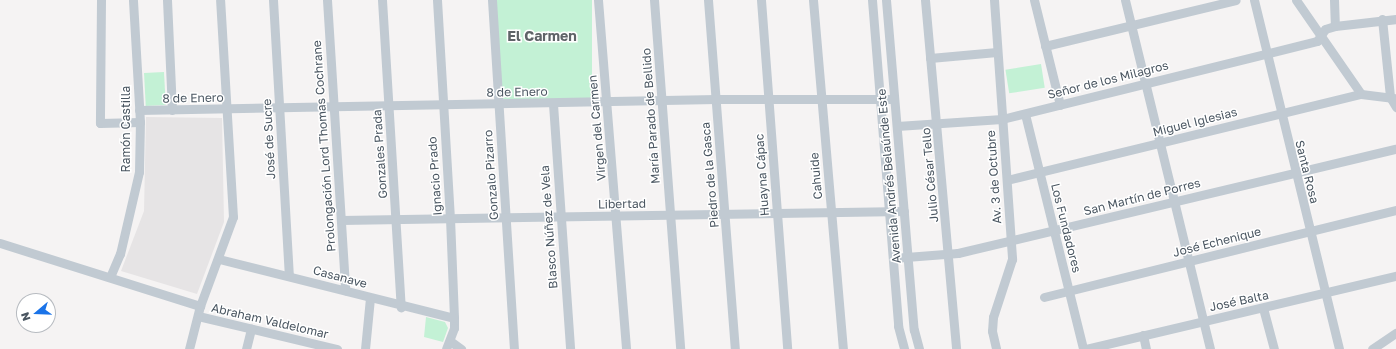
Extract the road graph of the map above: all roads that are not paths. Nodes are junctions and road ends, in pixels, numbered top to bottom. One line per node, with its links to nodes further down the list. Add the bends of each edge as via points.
1 (101, 0): 58 (street, via 100,123)
2 (133, 0): 53 (street, Ramón Castilla)
3 (167, 0): 54 (street)
4 (220, 0): 52 (street)
5 (273, 0): 50 (street, José de Sucre)
6 (327, 0): 51 (street, Prolongación Lord Thomas Cochrane)
7 (382, 0): 48 (street, Gonzales Prada)
8 (437, 0): 47 (street, Ignacio Prado)
9 (492, 0): 44 (street, Gonzalo Pizarro)
10 (598, 0): 43 (street, Virgen del Carmen)
11 (654, 0): 41 (street, María Parado de Bellido)
12 (708, 0): 37 (street, Piedro de la Gasca)
13 (761, 0): 42 (street, Huayna Cápac)
14 (813, 0): 40 (street, Cahuide)
15 (872, 0): 38 (street, Avenida Andrés Belaúnde Este)
16 (886, 0): 39 (street, Avenida Andrés Belaúnde Este)
17 (925, 0): 33 (street, Julio César Tello)
18 (994, 0): 31 (street, Av. 3 de Octubre)
19 (1034, 0): 30 (street)
20 (1125, 0): 27 (street)
21 (1236, 0): 27 (street)
22 (1254, 0): 32 (street, Santa Rosa)
23 (1296, 0): 29 (street)
24 (1334, 0): 28 (street)
25 (1396, 18): 26 (street)
26 (1382, 19): 28 (street); 36 (street)
27 (1132, 25): 30 (street); 34 (street)
28 (1335, 26): 29 (street, Señor de los Milagros, via 1325,29)
29 (1321, 36): 32 (street, Señor de los Milagros, via 1317,41); 35 (street)
30 (1045, 46): 46 (street)
31 (997, 52): 33 (street); 57 (street, Av. 3 de Octubre)
32 (1266, 54): 34 (street, Señor de los Milagros); 55 (street, Santa Rosa)
33 (930, 58): 59 (street, Julio César Tello)
34 (1147, 83): 46 (street, Señor de los Milagros); 61 (street)
35 (1360, 94): 36 (street, Miguel Iglesias); 55 (street, Miguel Iglesias)
36 (1393, 98): 49 (street)
37 (716, 99): 41 (street, 8 de Enero); 42 (street, 8 de Enero); 71 (street, Piedro de la Gasca)
38 (880, 99): 39 (street, 8 de Enero); 40 (street, 8 de Enero); 69 (street, Avenida Andrés Belaúnde Este)
39 (894, 99): 60 (street, Avenida Andrés Belaúnde Este)
40 (822, 100): 42 (street, 8 de Enero); 70 (street, Cahuide)
41 (662, 101): 43 (street, 8 de Enero); 73 (street, María Parado de Bellido)
42 (769, 101): 72 (street, Huayna Cápac)
43 (607, 102): 45 (street, 8 de Enero); 75 (street, Virgen del Carmen)
44 (499, 104): 45 (street, 8 de Enero); 47 (street, 8 de Enero); 77 (street, Gonzalo Pizarro)
45 (554, 104): 74 (street, Blasco Núñez de Vela)
46 (1060, 105): 56 (street, Señor de los Milagros)
47 (442, 106): 48 (street, 8 de Enero); 76 (street, Ignacio Prado)
48 (389, 107): 51 (street, 8 de Enero); 78 (street, Gonzales Prada)
49 (1396, 107)
50 (280, 108): 51 (street, 8 de Enero); 52 (street, 8 de Enero); 89 (street, José de Sucre)
51 (334, 108): 79 (street, Prolongación Lord Thomas Cochrane)
52 (228, 109): 54 (street, 8 de Enero); 87 (street, via 232,217)
53 (139, 110): 54 (street, 8 de Enero); 58 (street, Ramón Castilla)
54 (172, 110)
55 (1280, 113): 61 (street, Miguel Iglesias); 64 (street, Santa Rosa)
56 (1025, 114): 57 (street, Señor de los Milagros); 63 (street, Los Fundadores)
57 (1002, 119): 59 (street, Señor de los Milagros); 65 (street, Av. 3 de Octubre)
58 (140, 122): 91 (street, Ramón Castilla, via 137,184 120,254)
59 (937, 123): 60 (street, Señor de los Milagros); 84 (street, Julio César Tello)
60 (897, 126): 68 (street, Avenida Andrés Belaúnde Este)
61 (1160, 143): 63 (street, Miguel Iglesias); 66 (street)
62 (1396, 149): 64 (street, San Martín de Porres)
63 (1040, 171): 65 (street, Miguel Iglesias); 80 (street, Los Fundadores)
64 (1294, 171): 66 (street, San Martín de Porres); 81 (street, Santa Rosa)
65 (1007, 180): 82 (street, Av. 3 de Octubre)
66 (1175, 202): 80 (street, San Martín de Porres); 88 (street)
67 (1396, 210): 81 (street, José Echenique)
68 (904, 211): 69 (street, Libertad); 85 (street, Avenida Andrés Belaúnde Este)
69 (889, 212): 70 (street, Libertad); 86 (street, Avenida Andrés Belaúnde Este)
70 (831, 213): 72 (street, Libertad); 120 (street, Cahuide)
71 (726, 214): 72 (street, Libertad); 73 (street, Libertad); 118 (street, Piedro de la Gasca)
72 (777, 214): 119 (street, Huayna Cápac)
73 (670, 215): 75 (street, Libertad); 117 (street, María Parado de Bellido)
74 (560, 217): 75 (street, Libertad); 77 (street, Libertad); 115 (street, Blasco Núñez de Vela)
75 (617, 217): 116 (street, Virgen del Carmen)
76 (450, 218): 77 (street, Libertad); 78 (street, Libertad); 101 (street, Ignacio Prado)
77 (506, 218): 114 (street, Gonzalo Pizarro)
78 (396, 219): 79 (street, Libertad); 98 (street, Gonzales Prada)
79 (341, 220): 92 (street, Prolongación Lord Thomas Cochrane)
80 (1054, 231): 82 (street, San Martín de Porres); 93 (street, Los Fundadores)
81 (1310, 231): 88 (street, José Echenique); 94 (street, Santa Rosa)
82 (1011, 241): 84 (street, San Martín de Porres); 125 (street, Av. 3 de Octubre, via 1012,259 1009,274 993,317 992,331)
83 (0, 243): 91 (street)
84 (949, 253): 85 (street, San Martín de Porres); 124 (street, Julio César Tello)
85 (908, 256): 86 (street, San Martín de Porres); 123 (street, Avenida Andrés Belaúnde Este, via 914,330)
86 (893, 258): 105 (street, Avenida Andrés Belaúnde Este)
87 (219, 259): 89 (street, Casanave); 97 (street)
88 (1188, 262): 93 (street, José Echenique); 102 (street)
89 (289, 276): 92 (street, Casanave)
90 (1396, 276): 94 (street, José Balta)
91 (110, 277): 97 (street)
92 (345, 290): 96 (street, Casanave)
93 (1068, 290): 95 (street, José Echenique); 126 (street, Los Fundadores)
94 (1324, 294): 99 (street, José Balta); 131 (street, Santa Rosa)
95 (1044, 297)
96 (370, 298): 98 (street, Casanave); 112 (street)
97 (200, 306): 100 (street)
98 (401, 306): 101 (street, Casanave)
99 (1264, 308): 102 (street, José Balta); 130 (street)
100 (198, 316): 103 (street, Abraham Valdelomar); 109 (street)
101 (454, 318): 108 (street, Ignacio Prado)
102 (1202, 321): 106 (street, José Balta); 129 (street)
103 (251, 328): 107 (street, Abraham Valdelomar); 110 (street)
104 (1396, 333): 132 (street)
105 (899, 335): 121 (street); 122 (street, Avenida Andrés Belaúnde Este)
106 (1143, 336): 127 (street, José Balta); 128 (street)
107 (301, 345): 111 (street, Abraham Valdelomar)
108 (448, 345): 113 (street)
109 (189, 349)
110 (246, 349)
111 (337, 349)
112 (365, 349)
113 (461, 349)
114 (514, 349)
115 (570, 349)
116 (626, 349)
117 (680, 349)
118 (735, 349)
119 (787, 349)
120 (843, 349)
121 (898, 349)
122 (904, 349)
123 (919, 349)
124 (956, 349)
125 (996, 349)
126 (1083, 349)
127 (1086, 349)
128 (1146, 349)
129 (1210, 349)
130 (1274, 349)
131 (1339, 349)
132 (1372, 349)

